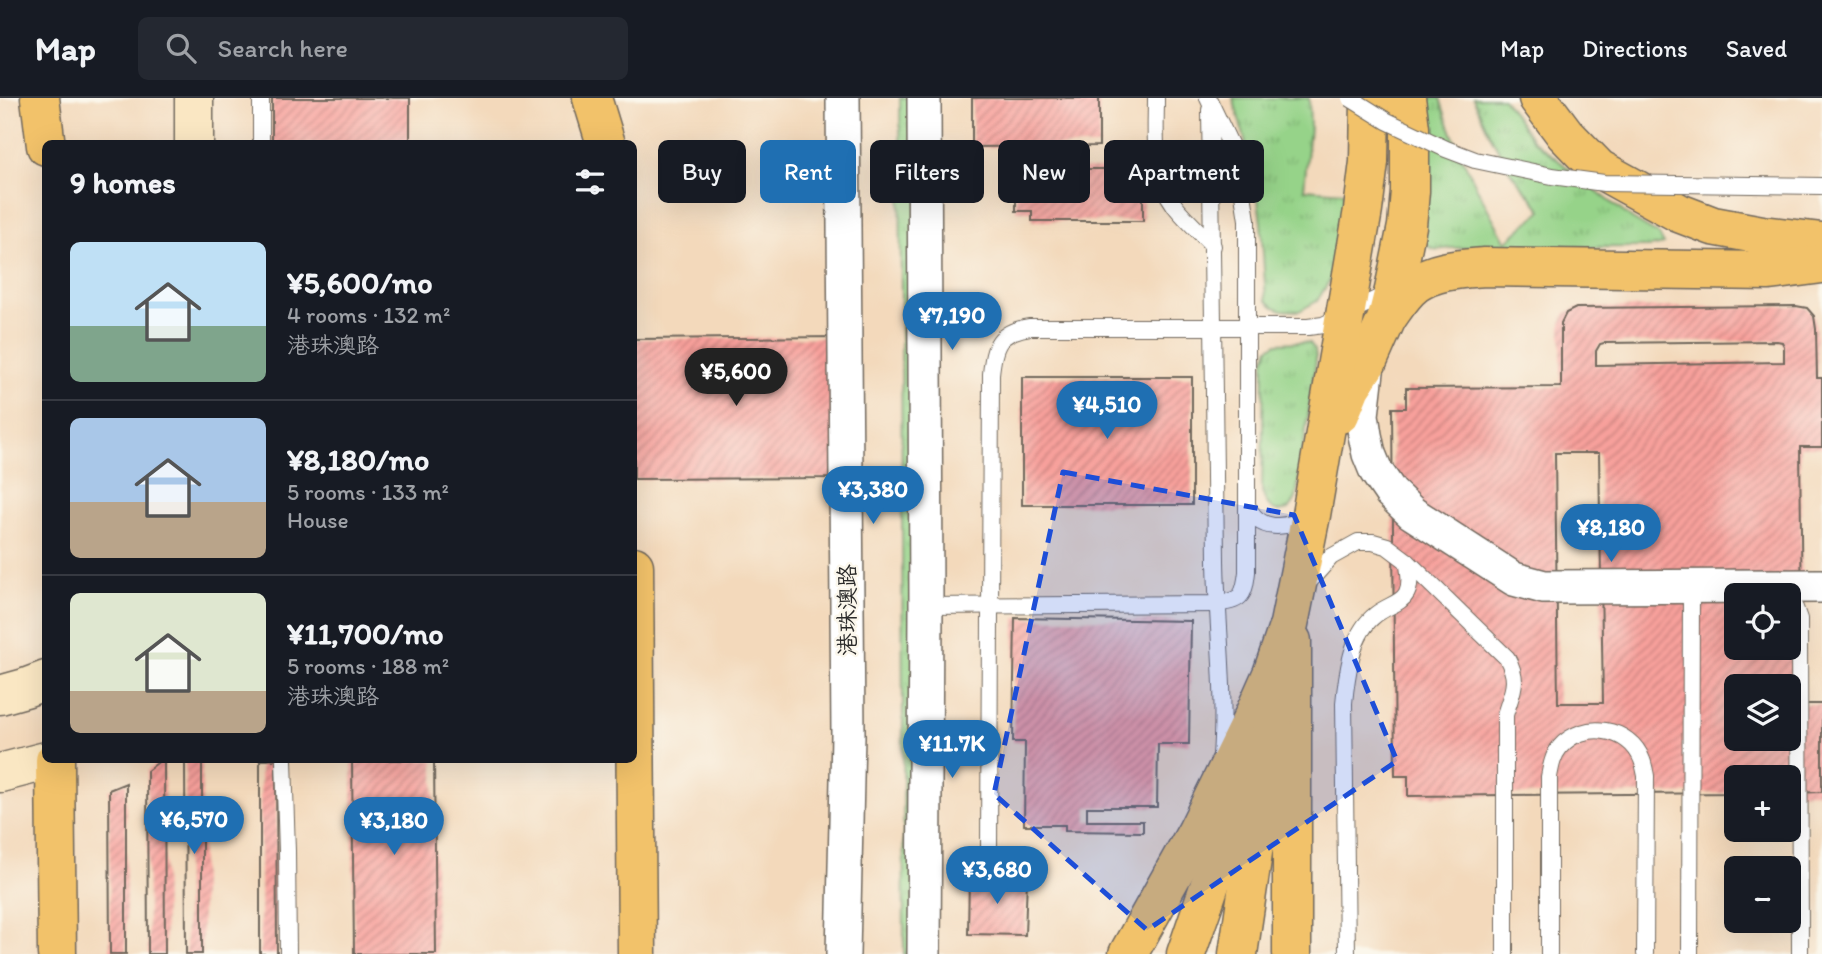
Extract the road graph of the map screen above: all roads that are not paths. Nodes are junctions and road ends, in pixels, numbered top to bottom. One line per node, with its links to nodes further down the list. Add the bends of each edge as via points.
1 (40, 98): 13 (main road)
2 (194, 98): 14 (main road)
3 (261, 98): 15 (lane)
4 (592, 98): 16 (main road)
5 (843, 98): 52 (street, 港珠澳路, via 848,735)
6 (924, 98): 35 (street)
7 (1156, 98): 19 (lane, via 1160,179 1174,205)
8 (1350, 98): 17 (lane, bridge, via 1446,149 1475,160 1552,176 1604,183)
9 (1370, 98): 22 (main road, via 1367,174)
10 (1406, 98): 21 (main road, via 1410,191)
11 (1538, 98): 18 (main road, via 1564,134 1599,169 1679,214 1713,226)
12 (1209, 100): 19 (lane); 24 (lane, via 1240,175 1247,220)
13 (45, 140)
14 (194, 140)
15 (261, 140)
16 (605, 140)
17 (1822, 186)
18 (1822, 243)
19 (1213, 246): 23 (lane)
20 (1822, 264): 21 (main road, via 1769,271 1454,269 1416,284)
21 (1390, 304): 22 (lane); 25 (main road)
22 (1345, 315): 24 (lane, via 1324,325); 26 (main road)
23 (1213, 327): 24 (lane); 33 (lane); 34 (lane, via 1030,327 1002,337 993,352 991,374)
24 (1248, 327): 27 (lane)
25 (1368, 362): 26 (main road, via 1343,404); 30 (street, via 1362,415 1369,454 1391,493 1412,513 1514,579 1544,587)
26 (1314, 502): 27 (lane, via 1294,524 1274,526 1258,521); 36 (main road)
27 (1247, 505): 33 (lane, via 1246,585 1235,601)
28 (1407, 561): 36 (lane, via 1387,546 1358,542 1317,571); 59 (lane, via 1410,572 1405,598 1383,608 1361,631 1347,680); 60 (lane, via 1513,668 1514,692 1505,715)
29 (1822, 586): 32 (street)
30 (1691, 587): 31 (street); 63 (lane)
31 (1724, 589)
32 (1801, 590)
33 (1216, 604): 34 (lane); 47 (lane, via 1221,760)
34 (989, 605): 35 (lane); 48 (lane)
35 (926, 606): 53 (street)
36 (1291, 613): 40 (main road); 47 (main road, via 1272,674); 58 (main road)
37 (1799, 660): 64 (lane)
38 (42, 682): 39 (main road)
39 (0, 695)
40 (1274, 709): 46 (main road); 55 (main road)
41 (42, 762): 45 (main road)
42 (52, 763): 49 (main road)
43 (284, 763): 50 (lane)
44 (636, 763): 51 (main road)
45 (0, 773)
46 (1257, 826): 56 (main road); 57 (main road)
47 (1197, 831): 54 (main road)
48 (989, 853)
49 (57, 954)
50 (288, 954)
51 (637, 954)
52 (843, 954)
53 (924, 954)
54 (1128, 954)
55 (1186, 954)
56 (1238, 954)
57 (1266, 954)
58 (1292, 954)
59 (1347, 954)
60 (1505, 954)
61 (1549, 954): 62 (lane, via 1549,777 1560,747 1589,730 1621,735 1642,760 1646,776)
62 (1645, 954)
63 (1690, 954)
64 (1800, 954)

